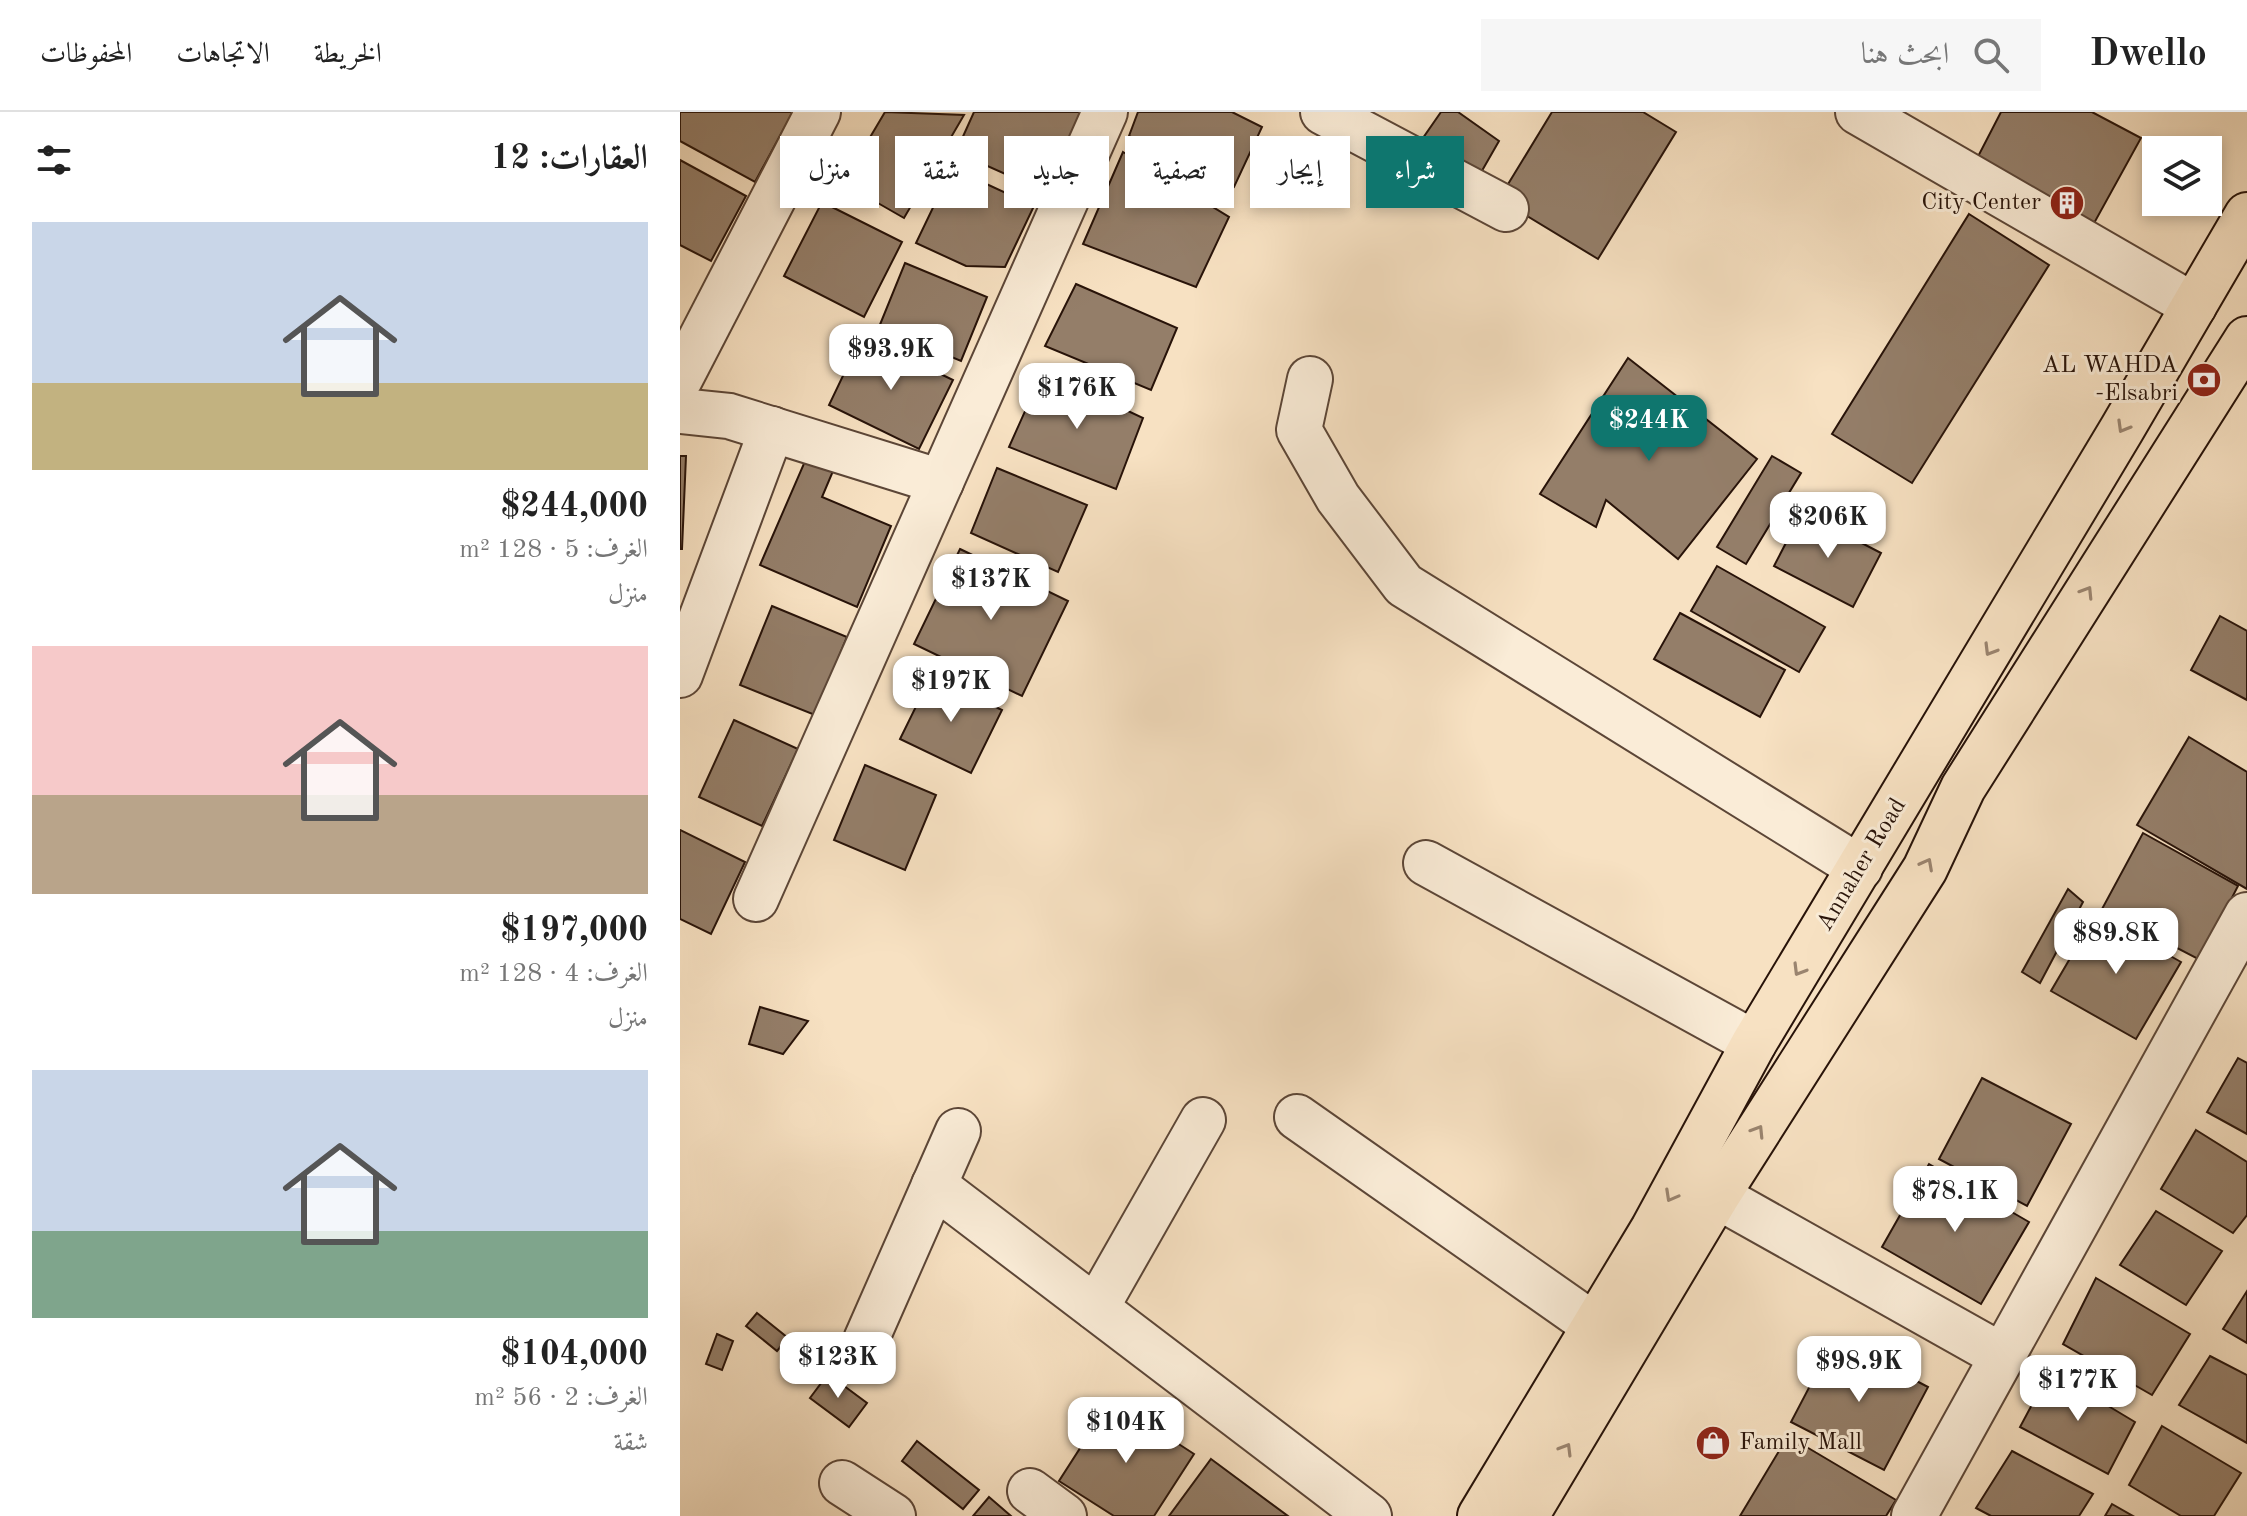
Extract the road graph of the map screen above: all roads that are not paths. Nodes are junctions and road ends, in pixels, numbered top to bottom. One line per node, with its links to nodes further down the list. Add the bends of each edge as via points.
1 (818, 112): 9 (street)
2 (1105, 112): 13 (street)
3 (1323, 112): 5 (street)
4 (1858, 112): 7 (street)
5 (1506, 209)
6 (2247, 215): 7 (main road, Annaher Road)
7 (2194, 306): 16 (main road, Annaher Road, one-way to 16)
8 (2246, 344): 18 (main road, one-way to 8, via 1925,869 1963,788)
9 (680, 379)
10 (1310, 379): 16 (street, via 1299,430 1338,498 1404,585)
11 (680, 411): 12 (street, via 729,416)
12 (772, 429): 13 (street); 14 (street)
13 (941, 482): 17 (street)
14 (680, 675)
15 (1426, 863): 20 (street)
16 (1860, 868): 18 (main road); 20 (main road, Annaher Road, one-way to 20)
17 (756, 899)
18 (1904, 900): 25 (main road, one-way to 18)
19 (2247, 915): 29 (street)
20 (1754, 1043): 27 (main road, Annaher Road, one-way to 27)
21 (1297, 1117): 27 (street)
22 (1203, 1120): 26 (street)
23 (958, 1131): 24 (street)
24 (934, 1185): 26 (street); 28 (street)
25 (1717, 1196): 29 (street); 34 (main road, one-way to 25)
26 (1096, 1308): 32 (street)
27 (1595, 1326): 33 (main road, Annaher Road)
28 (866, 1340)
29 (2002, 1356): 35 (street)
30 (842, 1483): 31 (street)
31 (893, 1516)
32 (1369, 1516)
33 (1480, 1516)
34 (1526, 1516)
35 (1914, 1516)

